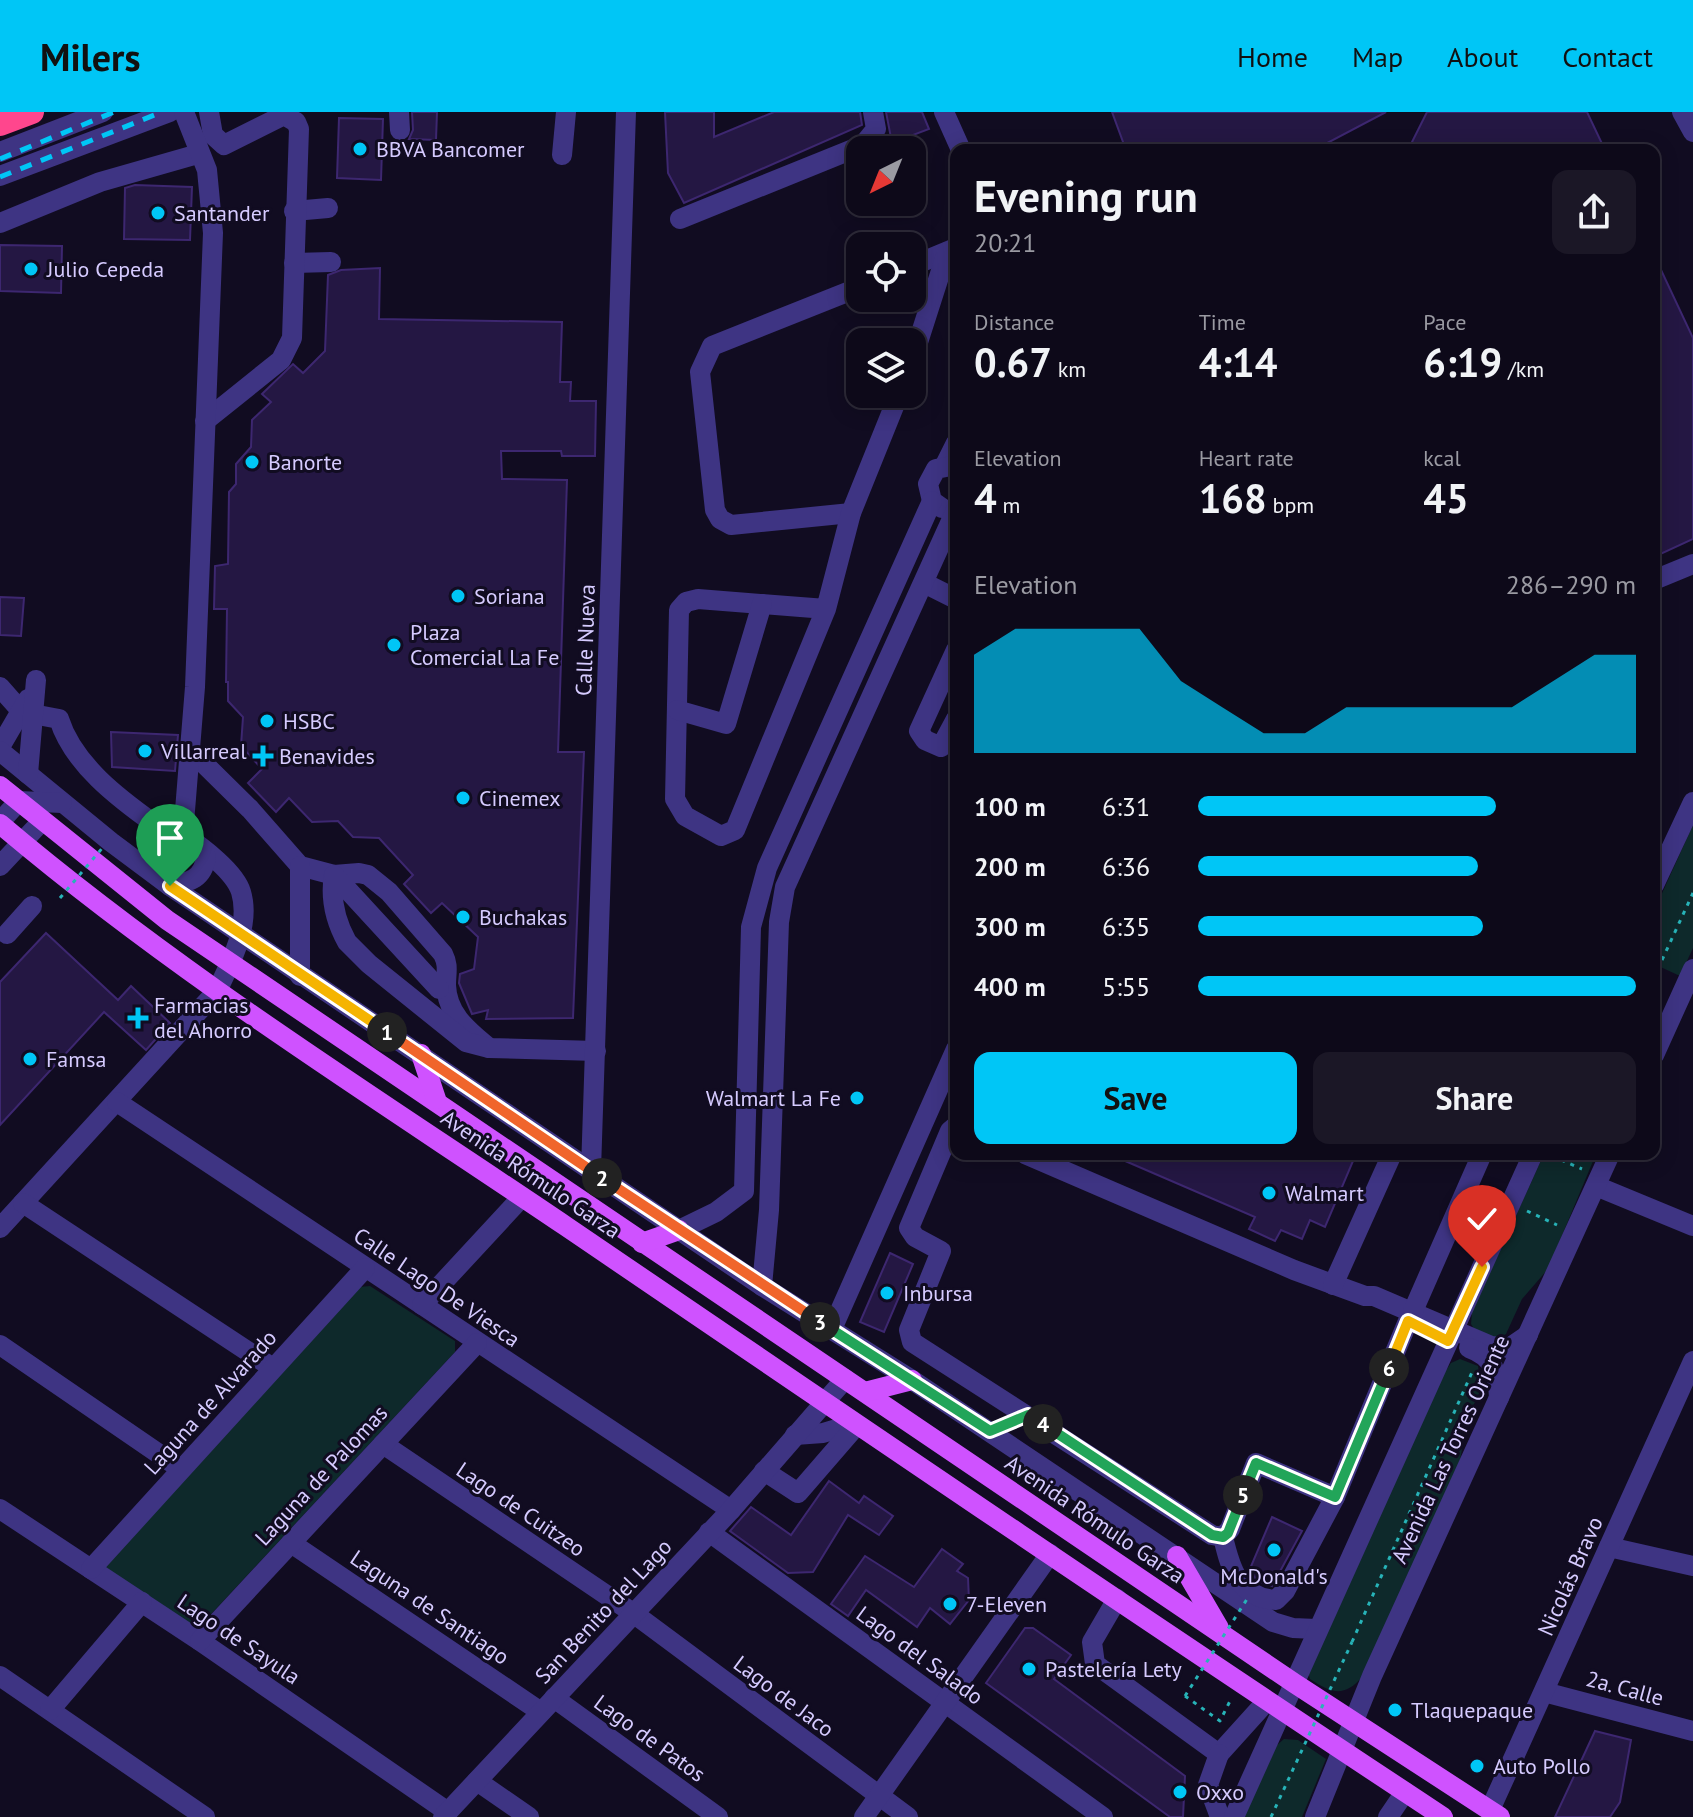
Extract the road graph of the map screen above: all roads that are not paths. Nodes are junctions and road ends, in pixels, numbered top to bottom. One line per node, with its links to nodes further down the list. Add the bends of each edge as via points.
1 (32, 112): 11 (highway)
2 (103, 112): 14 (street)
3 (170, 112): 17 (street)
4 (184, 112): 15 (street)
5 (209, 112): 19 (street, via 213,135 224,145 289,116 299,129)
6 (566, 112): 16 (street)
7 (626, 112): 79 (street, Calle Nueva)
8 (873, 112): 20 (street, via 876,129 863,145)
9 (944, 112): 13 (street)
10 (1682, 112): 12 (street)
11 (0, 124)
12 (1693, 132)
13 (958, 144)
14 (0, 152)
15 (198, 154): 21 (street, via 100,182); 30 (street, via 207,170 213,209)
16 (562, 155)
17 (0, 176)
18 (328, 208): 19 (street)
19 (294, 211): 26 (street)
20 (680, 219)
21 (0, 223)
22 (950, 250): 24 (street)
23 (950, 255): 28 (street)
24 (926, 260)
25 (331, 262): 26 (street)
26 (294, 263): 30 (street, via 288,350)
27 (846, 293): 34 (street, via 712,346 700,372 720,519 731,525)
28 (924, 328)
29 (893, 408): 34 (street)
30 (205, 421): 50 (street)
31 (950, 465): 32 (street, via 931,476)
32 (932, 501): 33 (street); 36 (street)
33 (950, 509)
34 (851, 513): 43 (street)
35 (950, 524): 37 (street)
36 (915, 546): 37 (street); 67 (street, via 767,868)
37 (936, 555): 40 (street)
38 (1693, 564): 39 (street)
39 (1660, 578)
40 (924, 583): 41 (street); 68 (street, via 791,874)
41 (950, 596)
42 (762, 604): 43 (street); 46 (street, via 726,724); 46 (street, via 698,599 679,610)
43 (826, 609): 46 (street, via 735,830 728,835 685,816 678,807)
44 (950, 663): 48 (street, via 919,731 941,747)
45 (0, 687): 47 (street)
46 (677, 710)
47 (28, 714): 49 (street); 51 (street); 58 (street, via 59,719 78,759 159,827)
48 (950, 730)
49 (0, 749): 51 (street)
50 (190, 750): 58 (street); 62 (street)
51 (23, 770): 52 (street); 55 (street)
52 (1, 788): 53 (main road, Avenida Rómulo Garza)
53 (19, 801): 55 (street); 56 (main road, Avenida Rómulo Garza); 57 (street)
54 (1693, 802): 63 (street)
55 (62, 803): 65 (street)
56 (42, 821): 59 (street); 71 (main road, Avenida Rómulo Garza, via 167,920)
57 (0, 823): 59 (main road, Avenida Rómulo Garza)
58 (183, 835): 60 (street)
59 (21, 843): 61 (street); 75 (main road, Avenida Rómulo Garza)
60 (202, 850): 65 (street, via 202,873 191,882); 69 (street, via 240,889)
61 (1, 862)
62 (300, 866): 64 (street); 73 (street)
63 (1660, 872)
64 (334, 875): 74 (street); 74 (street, via 359,873 378,882 443,954 448,967); 76 (street, via 338,927 347,942)
65 (170, 886): 69 (street)
66 (32, 906): 70 (street)
67 (754, 912): 68 (street); 92 (street)
68 (779, 922): 93 (street)
69 (240, 933): 71 (street); 73 (street)
70 (2, 935)
71 (231, 963): 75 (street); 82 (main road, Avenida Rómulo Garza)
72 (1693, 969): 77 (street)
73 (300, 976): 80 (street)
74 (442, 987): 76 (street); 78 (street, via 456,1018)
75 (217, 991): 83 (street); 94 (main road, Avenida Rómulo Garza)
76 (416, 999): 78 (street, via 457,1037)
77 (1660, 1042)
78 (489, 1048): 79 (street)
79 (596, 1051): 90 (street, Calle Nueva)
80 (421, 1054): 82 (main road); 90 (street)
81 (950, 1063): 105 (street)
82 (436, 1099): 99 (main road, Avenida Rómulo Garza)
83 (117, 1102): 95 (street); 100 (street, Calle Lago De Viesca)
84 (950, 1137): 118 (street, via 909,1228 941,1251 910,1338)
85 (1039, 1160): 101 (street)
86 (1389, 1160): 101 (street)
87 (1479, 1160): 104 (street)
88 (1530, 1160): 106 (street, Avenida Las Torres Oriente)
89 (1607, 1160): 91 (street, Avenida Las Torres Oriente)
90 (591, 1170): 98 (street)
91 (1598, 1182): 96 (street); 107 (street, Avenida Las Torres Oriente)
92 (744, 1191): 93 (street); 98 (street)
93 (769, 1195): 102 (street)
94 (522, 1197): 103 (street); 117 (main road, Avenida Rómulo Garza)
95 (23, 1203): 97 (street); 111 (street)
96 (1693, 1226)
97 (0, 1228)
98 (679, 1230): 99 (main road); 102 (street)
99 (642, 1243): 112 (main road, Avenida Rómulo Garza)
100 (365, 1268): 103 (street, Calle Lago De Viesca); 111 (street, Laguna de Alvarado)
101 (1333, 1285): 104 (street)
102 (762, 1286): 105 (street)
103 (422, 1305): 108 (street, Calle Lago De Viesca)
104 (1410, 1316): 106 (street); 125 (street)
105 (832, 1329): 113 (street)
106 (1450, 1335): 107 (street, via 1498,1349 1514,1346); 115 (street, via 1481,1352 1496,1371); 140 (street, Avenida Las Torres Oriente)
107 (1528, 1335): 115 (street, Avenida Las Torres Oriente)
108 (477, 1343): 122 (street, Laguna de Palomas); 128 (street, Calle Lago De Viesca)
109 (0, 1345): 123 (street)
110 (1693, 1361): 116 (street, Nicolás Bravo)
111 (273, 1368): 123 (street, Laguna de Alvarado)
112 (845, 1379): 114 (main road, Avenida Rómulo Garza); 117 (street, San Benito del Lago)
113 (912, 1380): 114 (main road); 120 (street)
114 (865, 1392): 141 (main road, Avenida Rómulo Garza)
115 (1499, 1398): 150 (street, Avenida Las Torres Oriente)
116 (1685, 1400): 132 (street, Nicolás Bravo)
117 (822, 1402): 119 (main road, Avenida Rómulo Garza); 121 (street, San Benito del Lago)
118 (1028, 1415): 120 (street); 126 (street)
119 (855, 1425): 121 (street); 124 (street, via 798,1493); 133 (main road, Avenida Rómulo Garza)
120 (990, 1431): 134 (street)
121 (795, 1435): 124 (street, San Benito del Lago)
122 (383, 1444): 131 (street, Laguna de Palomas); 139 (street, Lago de Cuitzeo)
123 (181, 1469): 136 (street, Laguna de Alvarado)
124 (764, 1471): 128 (street, San Benito del Lago)
125 (1335, 1497): 130 (street, via 1256,1463); 130 (street, via 1276,1600 1231,1574)
126 (1168, 1507): 130 (street); 134 (street)
127 (0, 1509): 136 (street, Lago de Sayula)
128 (731, 1510): 129 (street, San Benito del Lago)
129 (709, 1532): 139 (street, San Benito del Lago); 146 (street, Lago del Salado)
130 (1223, 1537)
131 (291, 1543): 142 (street, Laguna de Palomas); 147 (street, Laguna de Santiago)
132 (1609, 1547): 135 (street); 145 (street, Nicolás Bravo)
133 (1050, 1554): 137 (main road, Avenida Rómulo Garza); 146 (street)
134 (1173, 1554): 140 (street, via 1273,1622); 141 (main road)
135 (1693, 1566)
136 (91, 1569): 138 (street, Lago de Sayula)
137 (1117, 1599): 148 (main road, Avenida Rómulo Garza); 153 (street, via 1092,1642 1095,1664)
138 (142, 1602): 142 (street, Lago de Sayula); 149 (street)
139 (633, 1613): 147 (street, San Benito del Lago); 156 (street, Lago de Jaco)
140 (1316, 1629): 144 (street, Avenida Las Torres Oriente)
141 (1223, 1635): 144 (main road, Avenida Rómulo Garza)
142 (200, 1641): 157 (street, Lago de Sayula)
143 (0, 1676): 149 (street)
144 (1294, 1683): 148 (street, Avenida Las Torres Oriente); 150 (main road, Avenida Rómulo Garza)
145 (1544, 1692): 151 (street, 2a. Calle); 158 (street, Nicolás Bravo)
146 (945, 1704): 156 (street); 164 (street, Lago del Salado)
147 (548, 1705): 154 (street, San Benito del Lago); 161 (street, Lago de Patos)
148 (1274, 1707): 152 (main road, Avenida Rómulo Garza); 153 (street); 166 (street, Avenida Las Torres Oriente)
149 (50, 1710): 159 (street)
150 (1354, 1721): 152 (street, Avenida Las Torres Oriente); 158 (main road, Avenida Rómulo Garza)
151 (1693, 1731)
152 (1342, 1750): 155 (main road, Avenida Rómulo Garza); 167 (street, Avenida Las Torres Oriente)
153 (1219, 1754): 165 (street, via 1208,1785)
154 (477, 1781): 157 (street, San Benito del Lago); 160 (street)
155 (1405, 1792): 168 (street); 169 (main road, Avenida Rómulo Garza)
156 (879, 1797): 162 (street); 163 (street, Lago de Jaco)
157 (446, 1814)
158 (1495, 1814)
159 (205, 1817)
160 (529, 1817)
161 (718, 1817)
162 (864, 1817)
163 (908, 1817)
164 (1103, 1817)
165 (1220, 1817)
166 (1234, 1817)
167 (1315, 1817)
168 (1388, 1817)
169 (1443, 1817)

